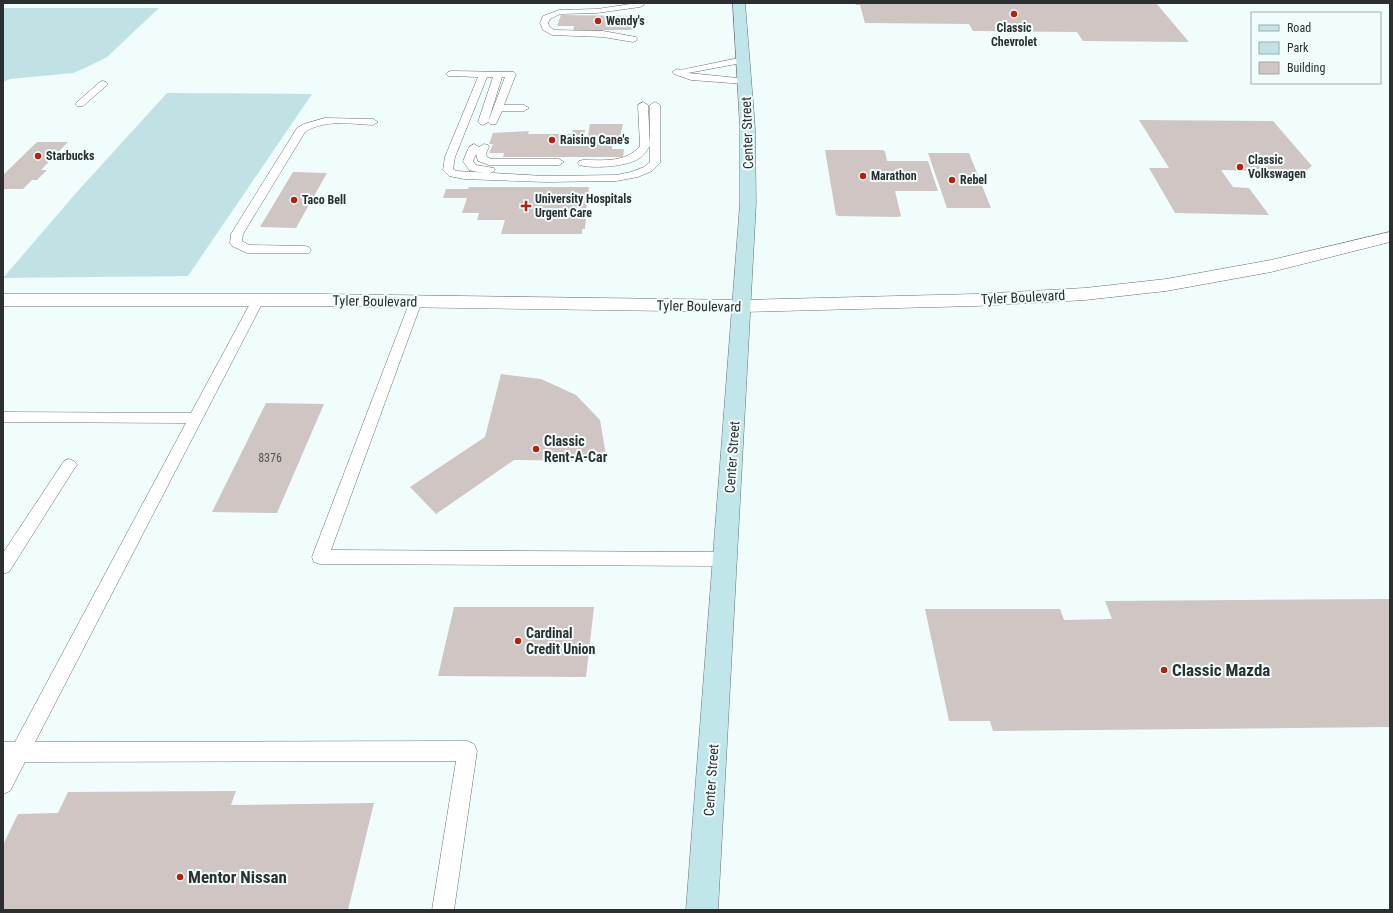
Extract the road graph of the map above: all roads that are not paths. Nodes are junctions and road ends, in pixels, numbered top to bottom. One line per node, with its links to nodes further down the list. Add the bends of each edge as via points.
1 (739, 3): 4 (main road, Center Street)
2 (640, 5): 3 (lane, via 597,11 559,12 546,18 544,23 546,28 556,32 604,34)
3 (632, 39)
4 (744, 60): 8 (main road, Center Street); 8 (lane, via 677,72 691,77)
5 (450, 74): 6 (lane)
6 (484, 74): 7 (lane); 12 (lane, via 450,157 448,170 453,174 545,179 616,178 634,175 648,169 655,162)
7 (498, 74): 13 (lane, via 510,74); 16 (lane)
8 (745, 81): 26 (main road, Center Street, via 749,169)
9 (103, 84): 10 (lane)
10 (80, 104)
11 (643, 105): 20 (lane, via 645,146 651,155 650,160 629,170)
12 (655, 105)
13 (499, 108): 14 (lane); 17 (lane)
14 (524, 108)
15 (373, 122): 22 (lane, via 318,122 307,125 301,130 236,234 236,243 247,249)
16 (482, 122)
17 (493, 122)
18 (478, 147): 19 (lane, via 468,161 473,168 490,170)
19 (558, 166)
20 (582, 167)
21 (1390, 238): 26 (street, Tyler Boulevard, via 1271,266 1159,286 1085,294 975,300)
22 (305, 250)
23 (3, 300): 24 (street, Tyler Boulevard)
24 (258, 300): 25 (street, Tyler Boulevard); 28 (lane)
25 (416, 301): 26 (street, Tyler Boulevard); 30 (lane, via 320,557)
26 (742, 306): 30 (main road, Center Street)
27 (3, 417): 28 (lane)
28 (195, 418): 32 (lane)
29 (69, 465): 31 (lane)
30 (725, 559): 35 (main road, Center Street)
31 (3, 567)
32 (11, 752): 33 (lane); 34 (lane, via 467,751)
33 (3, 784)
34 (443, 910)
35 (702, 910)

